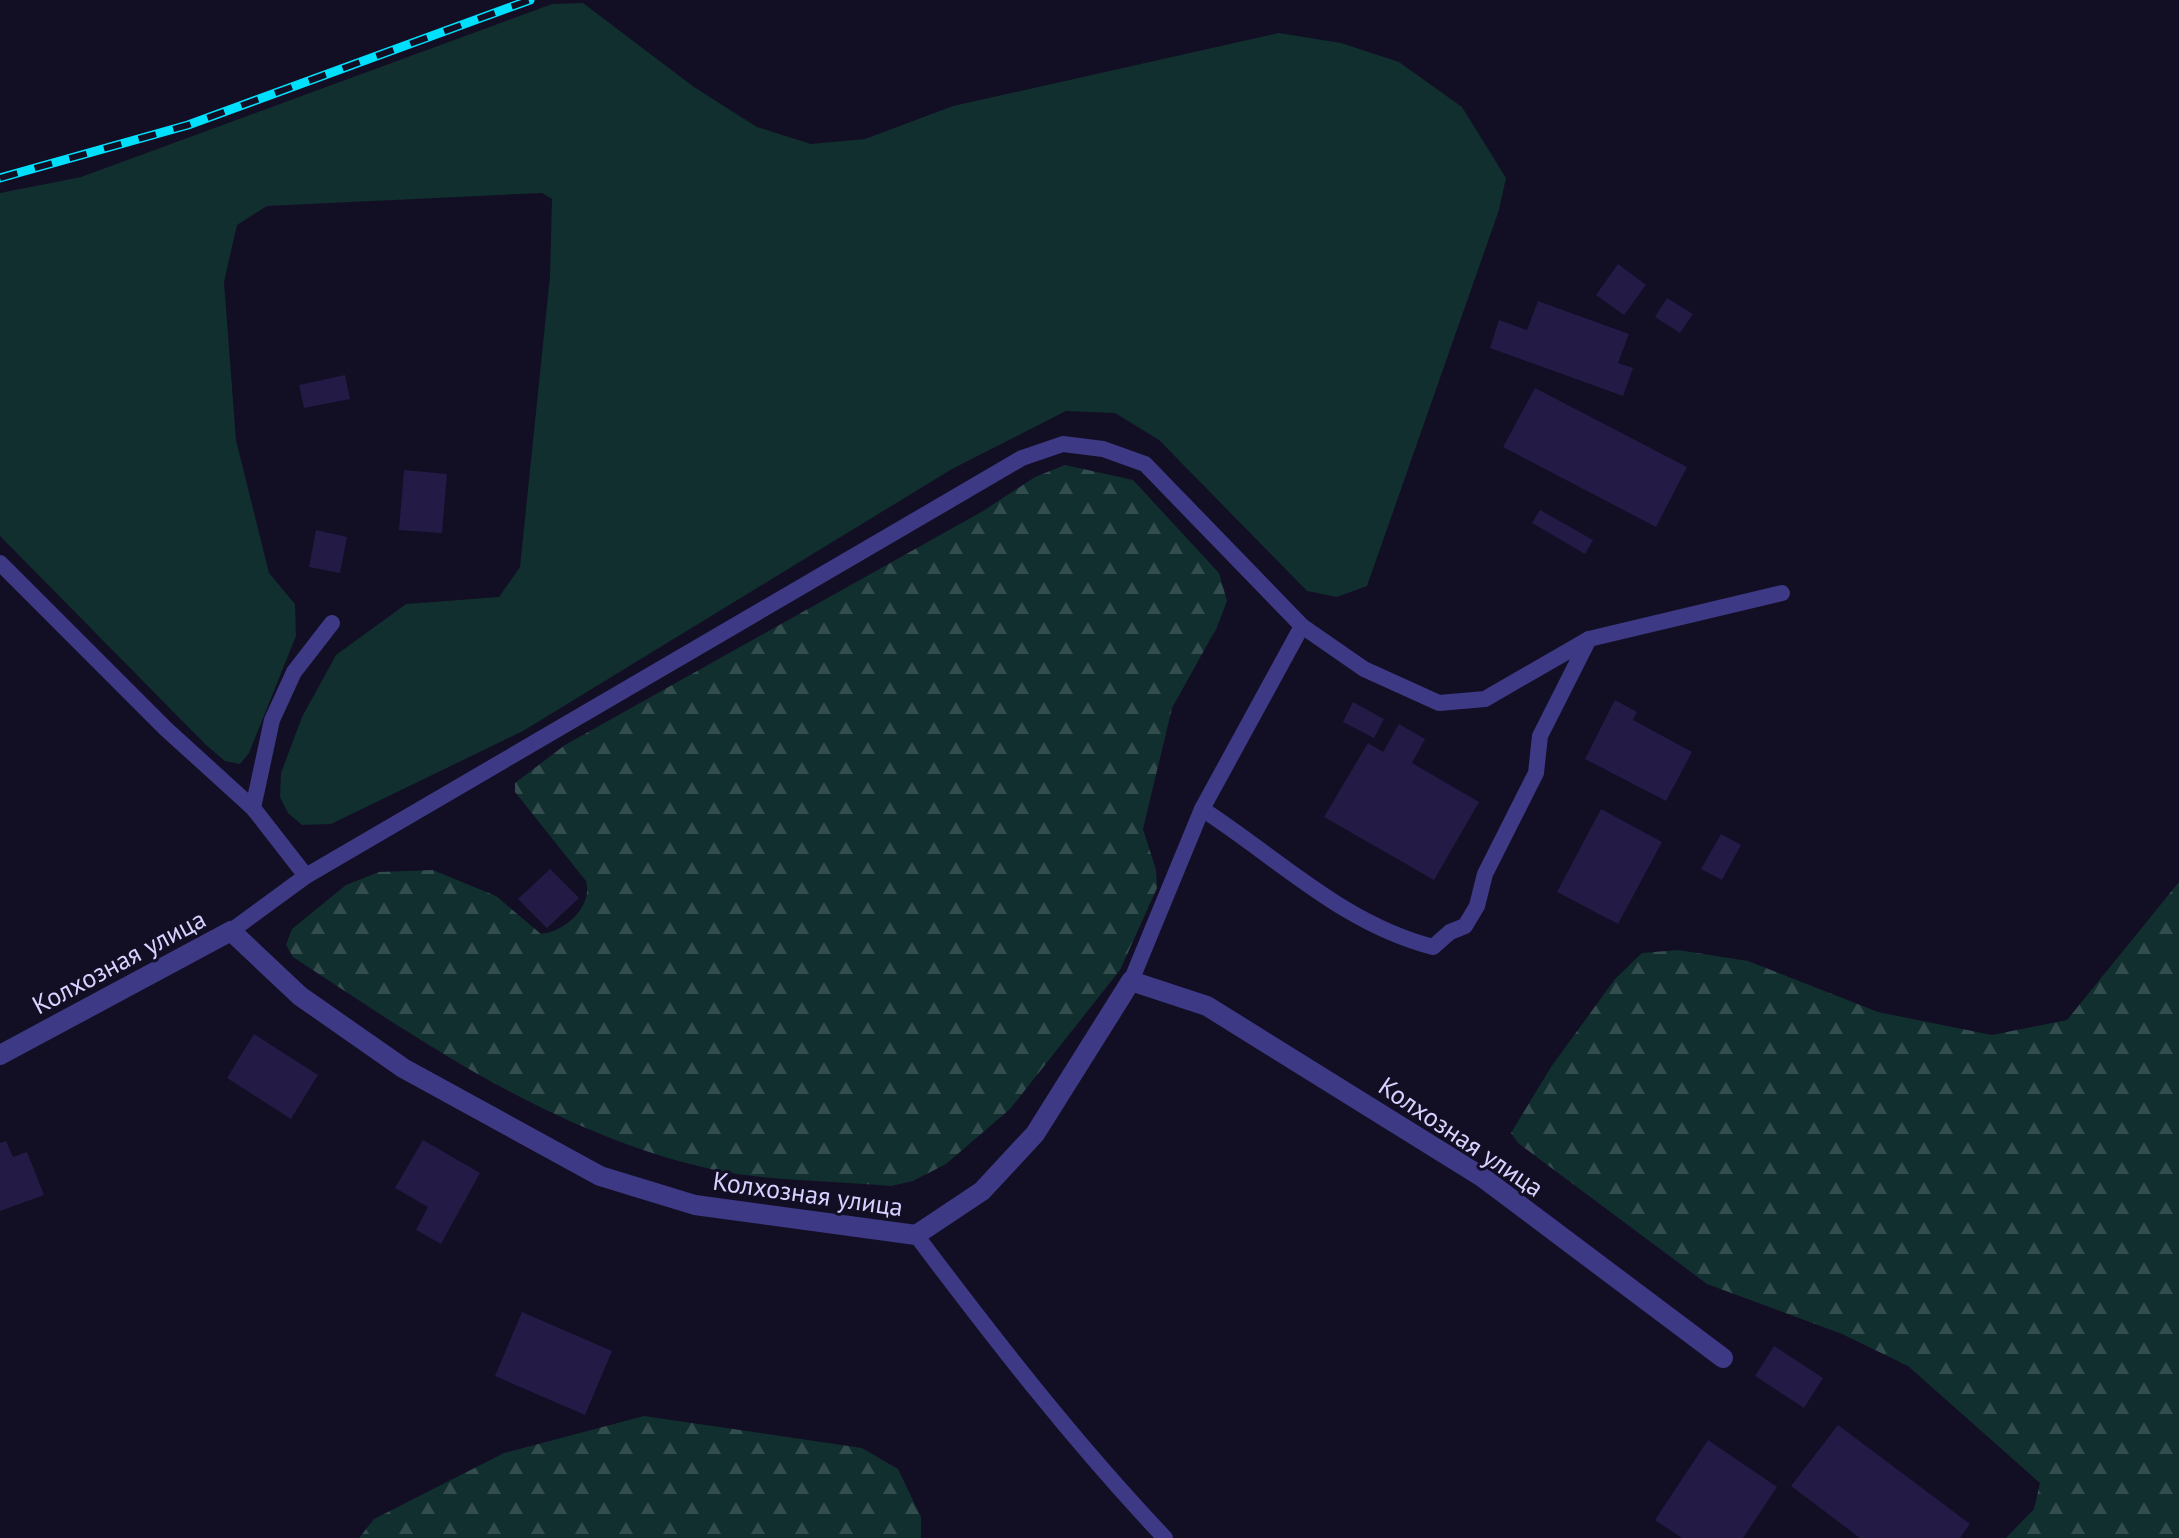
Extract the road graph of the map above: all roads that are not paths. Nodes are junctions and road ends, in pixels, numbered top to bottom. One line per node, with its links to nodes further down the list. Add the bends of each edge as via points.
1 (0, 563): 6 (lane)
2 (1782, 593): 5 (lane)
3 (332, 623): 6 (lane, via 294,672 272,720)
4 (1302, 626): 5 (lane, via 1364,669 1439,703 1485,699); 7 (lane); 8 (lane, via 1145,464 1103,449 1063,444 1022,458)
5 (1589, 639): 7 (lane, via 1540,736 1536,773 1485,874 1477,906 1465,926 1433,947 1393,937 1333,904)
6 (253, 808): 8 (lane)
7 (1202, 809): 10 (lane)
8 (306, 876): 9 (lane)
9 (231, 931): 11 (street, Колхозная улица); 12 (street, Колхозная улица, via 300,996 403,1068 600,1176 695,1205)
10 (1131, 981): 12 (street, Колхозная улица, via 1035,1134 982,1191); 13 (street, Колхозная улица, via 1207,1006 1482,1177)
11 (0, 1055)
12 (916, 1235): 14 (lane, via 1000,1346)
13 (1723, 1358)
14 (1165, 1538)

